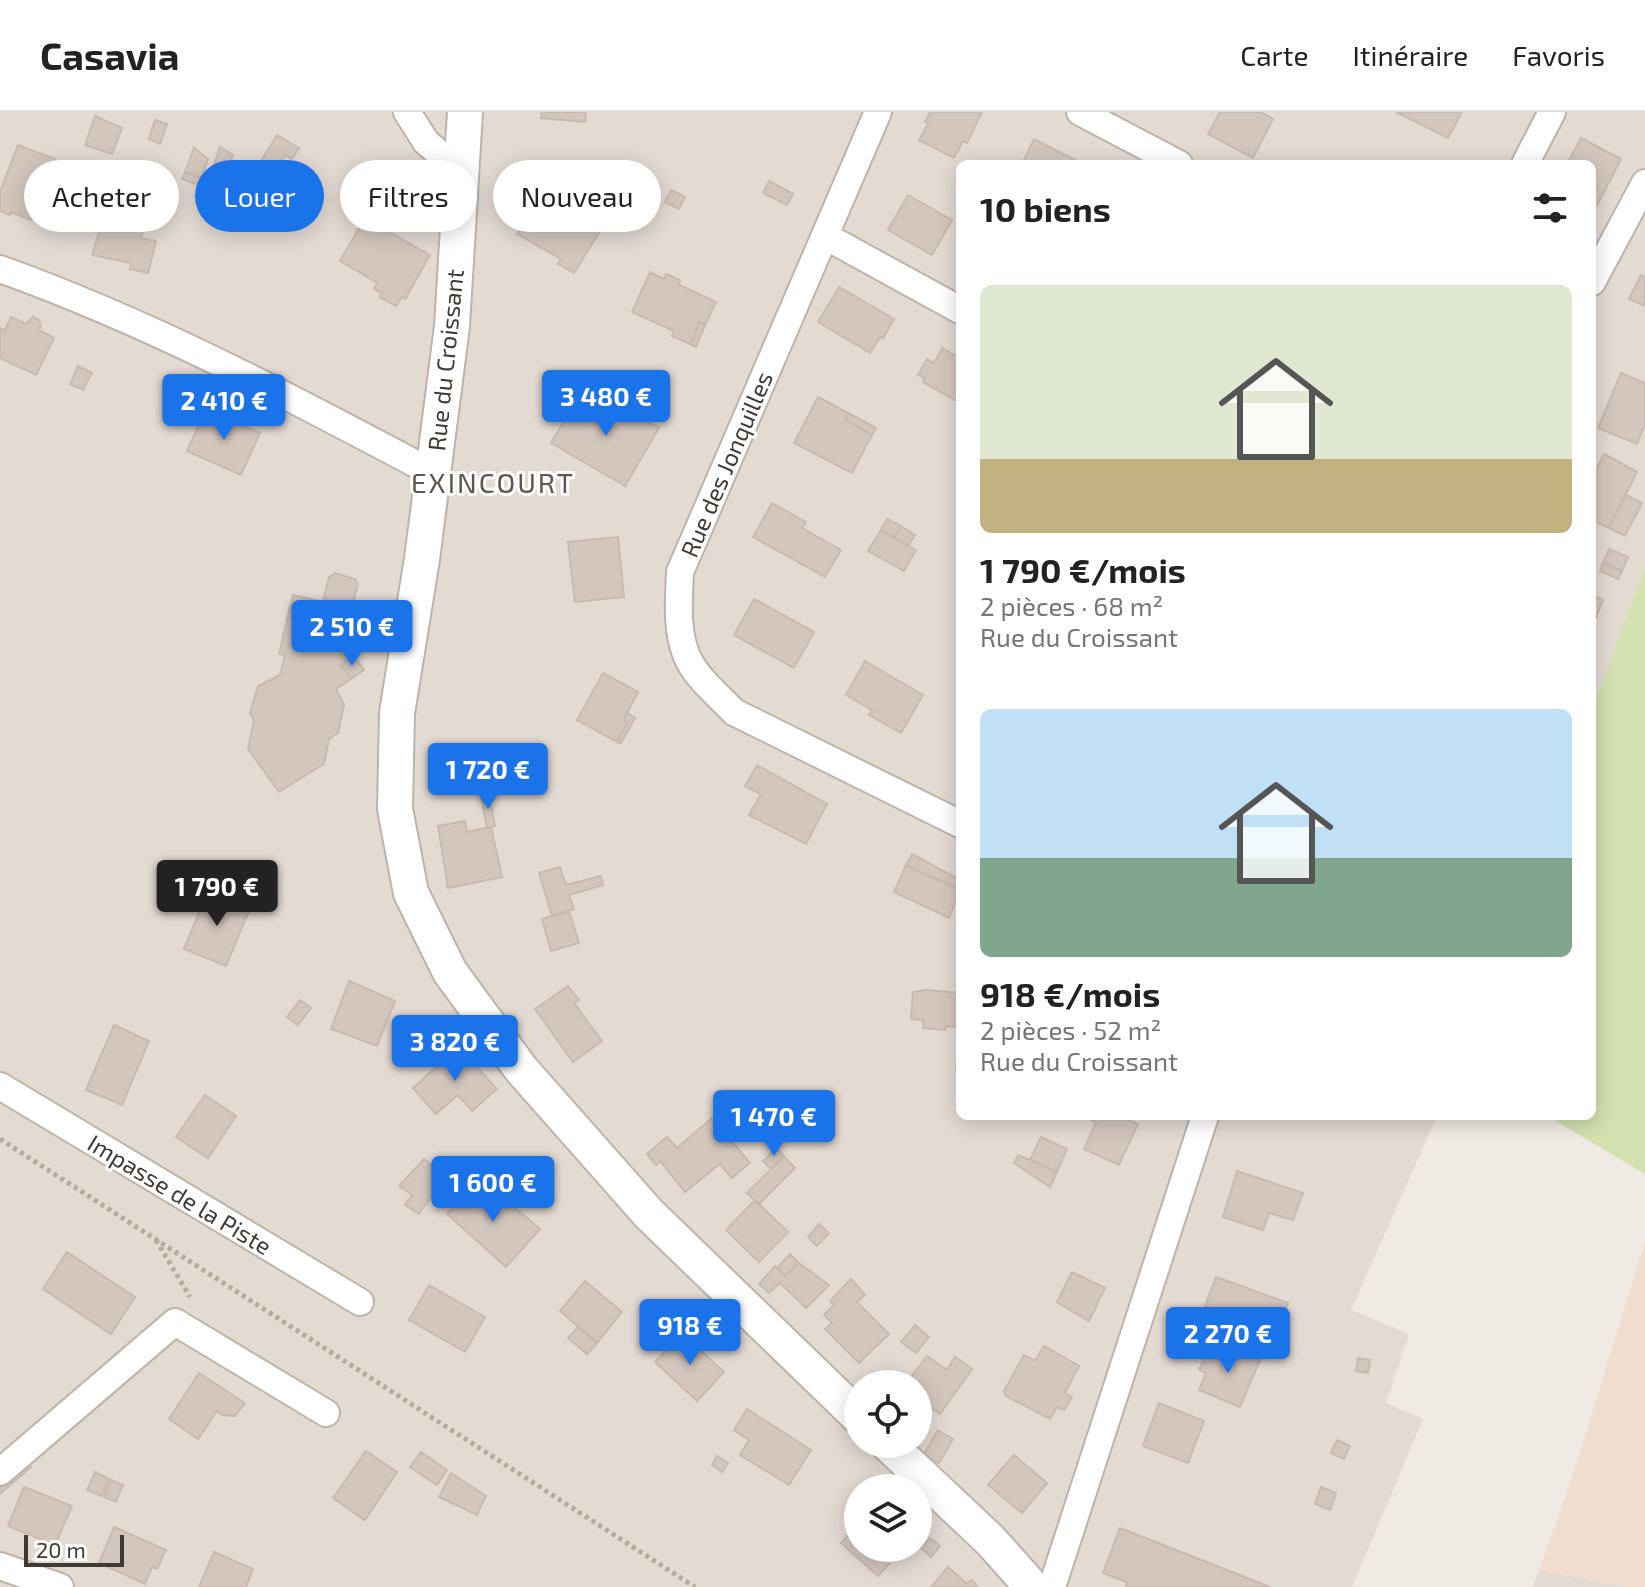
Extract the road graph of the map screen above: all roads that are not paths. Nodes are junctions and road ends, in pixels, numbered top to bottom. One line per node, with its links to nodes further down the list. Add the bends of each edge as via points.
1 (407, 112): 6 (street, via 426,142)
2 (465, 112): 7 (street, Rue du Croissant)
3 (878, 112): 12 (street, Rue des Jonquilles)
4 (1080, 112): 8 (street)
5 (1552, 112): 9 (street)
6 (447, 160)
7 (462, 160)
8 (1171, 160)
9 (1527, 160)
10 (1645, 183): 14 (street)
11 (457, 232): 16 (street, Rue du Croissant, via 452,326)
12 (825, 236): 15 (street); 17 (street, Rue des Jonquilles, via 680,572 679,614 686,654 734,712)
13 (0, 269): 16 (street, via 196,350)
14 (1596, 275)
15 (956, 308)
16 (433, 473): 21 (street, Rue du Croissant, via 397,713 395,809 411,893 450,972 521,1069 649,1214)
17 (956, 822)
18 (0, 1086): 20 (street, Impasse de la Piste)
19 (1204, 1120): 28 (street)
20 (360, 1302)
21 (844, 1402)
22 (326, 1413): 24 (street, via 175,1322)
23 (903, 1458): 27 (street)
24 (0, 1472)
25 (0, 1566): 26 (street)
26 (60, 1587)
27 (1032, 1587)
28 (1052, 1587)

